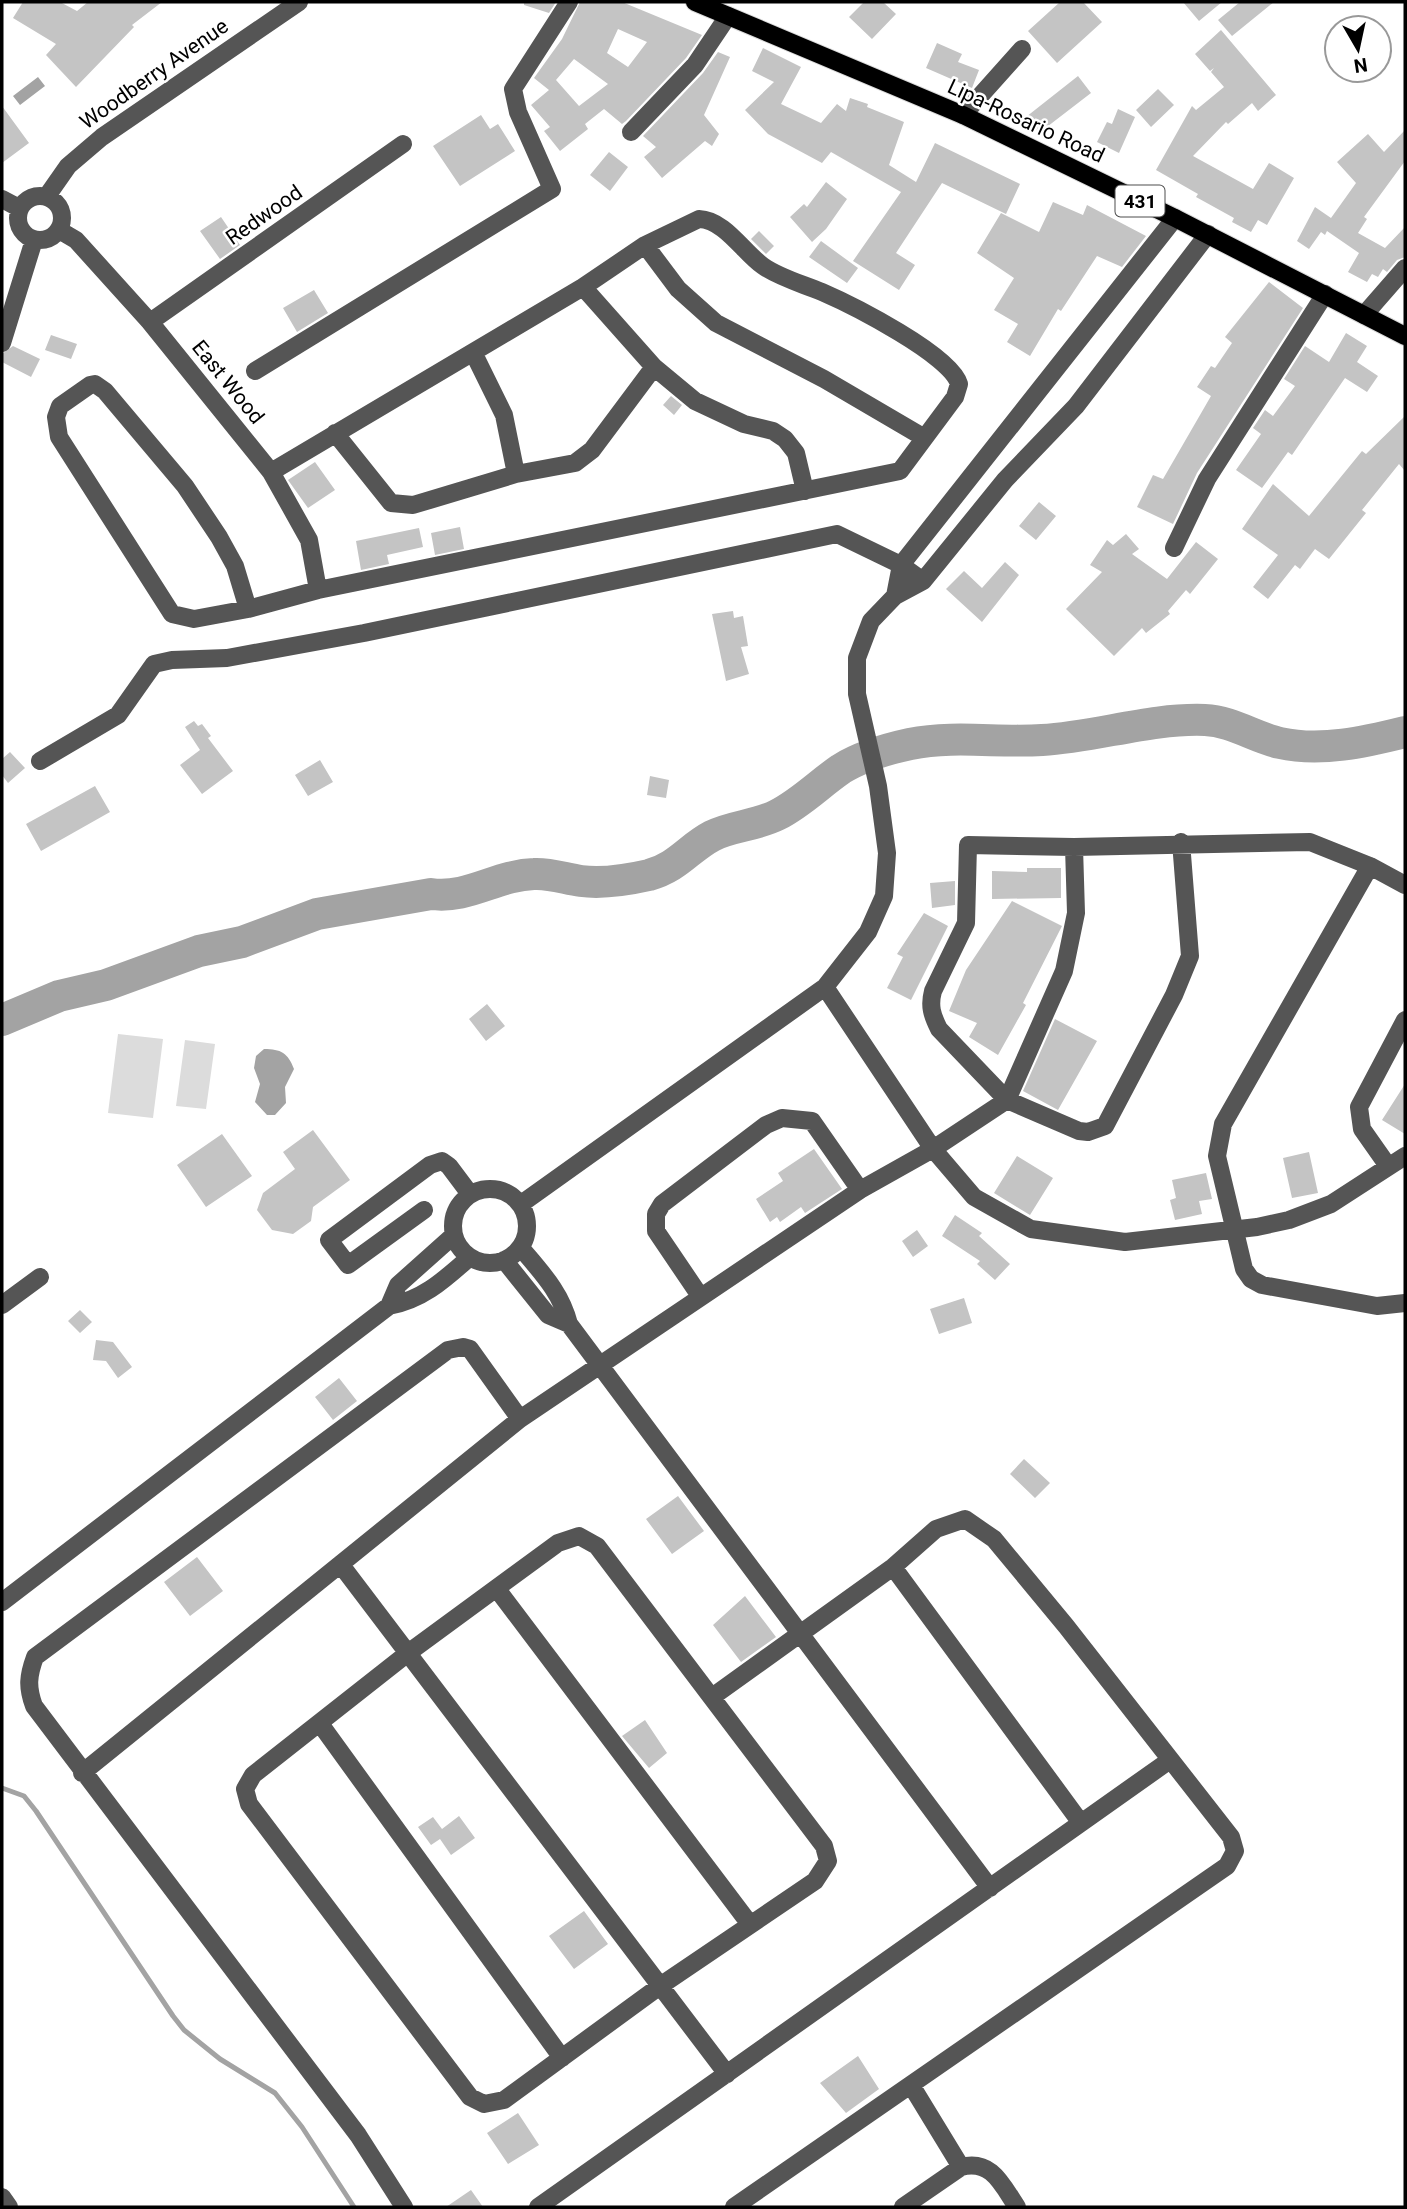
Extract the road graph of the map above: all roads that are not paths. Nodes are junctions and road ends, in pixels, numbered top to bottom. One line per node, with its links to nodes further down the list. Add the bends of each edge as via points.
1 (299, 2): 9 (street, Woodberry Avenue, via 102,137 68,166)
2 (569, 2): 26 (street, via 513,89 518,112 552,189)
3 (695, 2): 4 (main road, Lipa-Rosario Road / 431)
4 (728, 16): 6 (main road, Lipa-Rosario Road / 431); 7 (street, via 695,65)
5 (1022, 49): 6 (street)
6 (963, 116): 12 (main road, Lipa-Rosario Road / 431)
7 (631, 132)
8 (403, 144): 21 (street, Redwood)
9 (47, 196): 11 (street, via 26,199); 13 (street, via 61,210)
10 (2, 199): 11 (street)
11 (19, 208): 15 (street, via 19,227)
12 (1175, 218): 14 (main road, Lipa-Rosario Road / 431); 27 (street)
13 (59, 230): 15 (street); 21 (street, East Wood, via 76,240)
14 (1208, 234): 19 (main road, Lipa-Rosario Road / 431); 30 (street, via 1076,406)
15 (34, 240): 23 (street)
16 (645, 245): 18 (street); 29 (street, via 678,289 716,323); 29 (street, via 692,221 706,219 762,266 844,301 948,365 957,376 958,392)
17 (1405, 268): 20 (street)
18 (583, 286): 24 (street); 25 (street)
19 (1325, 294): 20 (main road, Lipa-Rosario Road / 431); 34 (street, via 1207,479)
20 (1364, 315): 22 (main road, Lipa-Rosario Road / 431)
21 (150, 322): 31 (street, East Wood)
22 (1405, 336)
23 (2, 343)
24 (473, 352): 28 (street); 32 (street, via 504,415)
25 (654, 368): 32 (street, via 592,450 575,463); 33 (street, via 695,401 785,439 796,453)
26 (255, 371)
27 (1012, 426): 30 (street); 35 (street)
28 (335, 433): 31 (street); 32 (street, via 386,499 399,506)
29 (923, 437): 33 (street, via 900,471)
30 (1037, 446): 36 (street)
31 (271, 472): 37 (street, East Wood, via 309,540)
32 (516, 474)
33 (805, 491): 37 (street)
34 (1174, 548)
35 (901, 565): 36 (street); 38 (street); 40 (street, via 837,534 364,633 227,657 154,664 118,715)
36 (923, 581): 38 (street)
37 (318, 590): 39 (street)
38 (895, 596): 45 (street, via 871,621 857,659 856,694 878,786 887,853 884,896 868,932)
39 (248, 609): 39 (street, via 235,566 219,537 185,486 105,391 90,385 60,405 56,417 59,437 172,614 194,619)
40 (40, 761)
41 (1181, 842): 42 (street); 43 (street, via 1310,842); 47 (street, via 1190,956 1105,1126 1079,1130)
42 (1074, 847): 47 (street, via 1076,912 1064,971); 47 (street, via 968,845 966,923 933,991 932,1015)
43 (1370, 866): 44 (street); 57 (street, via 1223,1124 1217,1156)
44 (1405, 886)
45 (824, 987): 48 (street); 54 (street)
46 (1405, 1020): 50 (street, via 1359,1107 1362,1129)
47 (1007, 1100): 48 (street)
48 (933, 1149): 51 (street); 57 (street, via 974,1197 1031,1230 1125,1242)
49 (1405, 1156): 50 (street)
50 (1388, 1166): 57 (street, via 1331,1204 1289,1220)
51 (860, 1190): 63 (street); 63 (street, via 812,1121 782,1118 766,1125 662,1204 656,1214 656,1230)
52 (470, 1194): 53 (street, via 442,1161); 54 (street, via 503,1190); 58 (street, via 455,1212)
53 (381, 1202): 56 (street); 56 (street, via 330,1240 348,1265)
54 (521, 1204): 59 (street, via 528,1226)
55 (424, 1210): 56 (street)
56 (400, 1227)
57 (1233, 1230): 64 (street, via 1244,1269 1262,1285 1377,1306)
58 (454, 1235): 60 (street); 66 (street, via 398,1285)
59 (521, 1248): 61 (street); 67 (street, via 564,1303)
60 (470, 1257): 61 (street, via 481,1262); 66 (street, via 429,1292 409,1303)
61 (504, 1260): 67 (street, via 548,1315)
62 (40, 1276): 65 (street)
63 (700, 1296): 68 (street)
64 (1405, 1303)
65 (2, 1305)
66 (390, 1306): 73 (street)
67 (569, 1324): 68 (street)
68 (599, 1364): 69 (street); 74 (street)
69 (520, 1419): 70 (street); 79 (street, via 470,1349 448,1350 36,1657 28,1687 34,1706)
70 (341, 1565): 75 (street); 79 (street)
71 (893, 1567): 74 (street); 78 (street, via 944,1525 965,1519 981,1528 1066,1626); 80 (street)
72 (497, 1589): 75 (street); 76 (street, via 558,1543 579,1536 588,1539); 82 (street)
73 (2, 1602)
74 (800, 1634): 76 (street); 81 (street)
75 (408, 1653): 77 (street); 83 (street)
76 (712, 1697): 82 (street, via 827,1854 816,1881)
77 (321, 1725): 84 (street); 84 (street, via 253,1775 245,1789 249,1804 470,2097 484,2104 504,2100)
78 (1170, 1760): 80 (street); 86 (street, via 1231,1837 1234,1851 1227,1866)
79 (82, 1773): 90 (street, via 358,2135)
80 (1082, 1823): 81 (street)
81 (990, 1888): 85 (street)
82 (749, 1923): 83 (street)
83 (660, 1986): 84 (street); 85 (street)
84 (562, 2058)
85 (727, 2074): 91 (street)
86 (911, 2085): 87 (street); 92 (street)
87 (961, 2167): 93 (street); 94 (street, via 972,2164 992,2171)
88 (2, 2197): 89 (street)
89 (9, 2207)
90 (404, 2207)
91 (538, 2207)
92 (734, 2207)
93 (903, 2207)
94 (1017, 2207)

